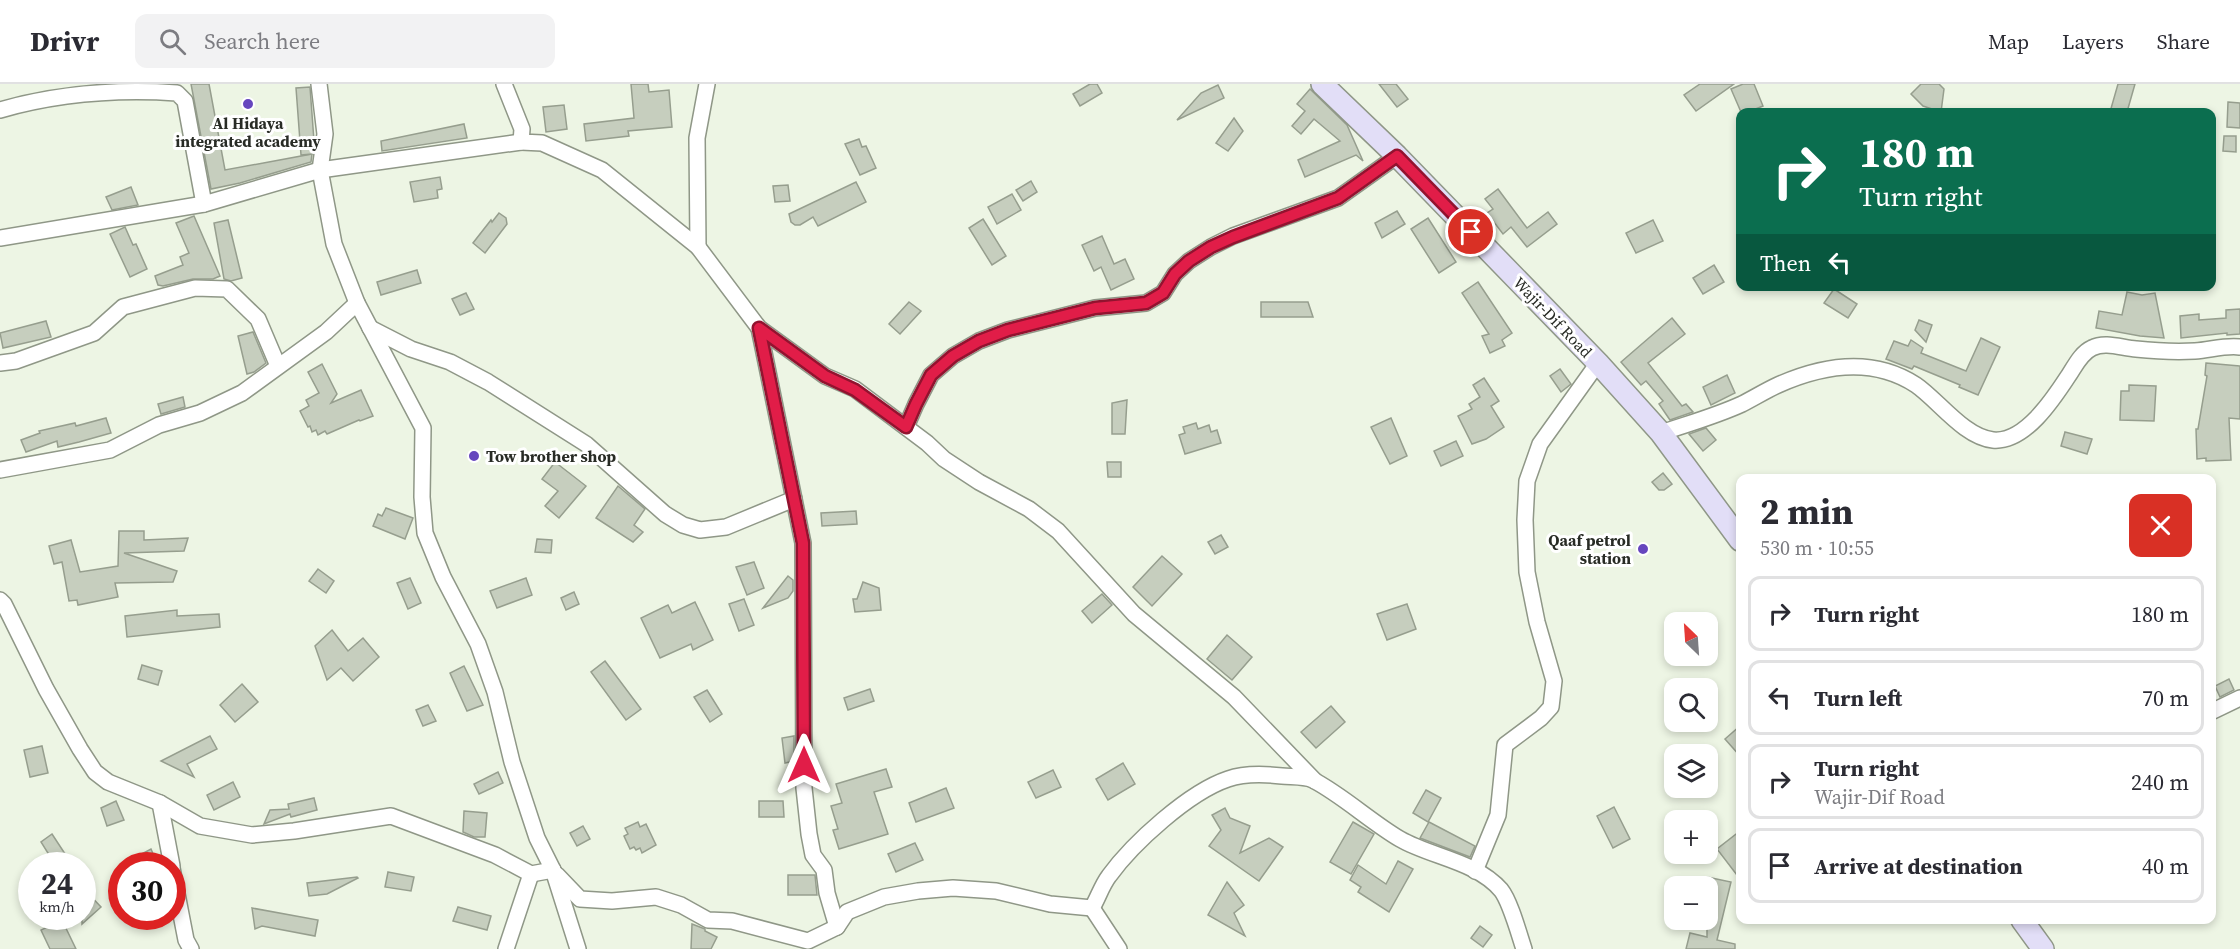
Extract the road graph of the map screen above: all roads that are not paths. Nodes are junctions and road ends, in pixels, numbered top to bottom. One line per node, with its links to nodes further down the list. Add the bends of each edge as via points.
1 (319, 84): 8 (street, via 325,134)
2 (504, 84): 6 (street, via 522,129)
3 (707, 84): 11 (street, via 697,138)
4 (1322, 84): 7 (main road, Wajir-Dif Road)
5 (0, 110): 9 (street, via 86,95 140,90 177,93 185,101)
6 (521, 142): 8 (street); 11 (street, via 542,144 602,170)
7 (1397, 156): 17 (main road, Wajir-Dif Road); 19 (street, via 1338,198 1211,247 1189,261 1163,293 1146,303 1095,308 979,341 931,375)
8 (320, 170): 9 (street); 12 (street, via 334,244)
9 (204, 204): 10 (street)
10 (0, 238)
11 (698, 247): 14 (street)
12 (357, 303): 13 (street); 18 (street, via 326,332)
13 (370, 328): 22 (street, via 488,382 586,444 665,514 683,525 700,530 726,527); 30 (street, via 423,428 425,533 478,644 537,838)
14 (759, 328): 19 (street); 22 (street)
15 (2240, 347): 20 (street, via 2194,351 2137,350 2110,345 2090,348 2036,419 2009,437 1993,440 1950,417 1917,386 1887,370 1845,366 1778,385 1740,405)
16 (0, 363): 18 (street, via 94,333 123,306 195,288 227,289 258,319)
17 (1598, 363): 20 (main road, Wajir-Dif Road); 31 (street, via 1540,444 1527,481 1527,572 1554,681 1551,707 1505,745 1498,814)
18 (278, 366): 21 (street, via 242,393 200,413 159,425 110,450)
19 (906, 427): 27 (street, via 944,459 1029,509 1058,531 1134,614 1234,697)
20 (1661, 433): 23 (main road, Wajir-Dif Road)
21 (0, 470)
22 (794, 499): 35 (street, via 803,543 804,788 813,855 824,870)
23 (1736, 535)
24 (0, 600): 28 (street, via 95,772 108,782)
25 (2240, 698): 26 (street)
26 (2216, 710)
27 (1315, 781): 31 (street, via 1401,840); 33 (street, via 1247,774 1209,786 1132,848 1108,877)
28 (160, 803): 29 (street); 32 (street, via 200,826 252,835 391,816 495,855)
29 (169, 852)
30 (553, 870): 32 (street); 35 (street, via 580,899 656,897 708,920 732,921 808,941); 39 (street)
31 (1475, 871): 41 (street, via 1501,890)
32 (531, 874): 38 (street)
33 (1092, 908): 35 (street, via 1050,904 996,891 953,888 884,897 847,912); 40 (street)
34 (2025, 924): 42 (main road)
35 (837, 927)
36 (184, 930): 37 (street)
37 (190, 949)
38 (506, 949)
39 (578, 949)
40 (1119, 949)
41 (1524, 949)
42 (2043, 949)

